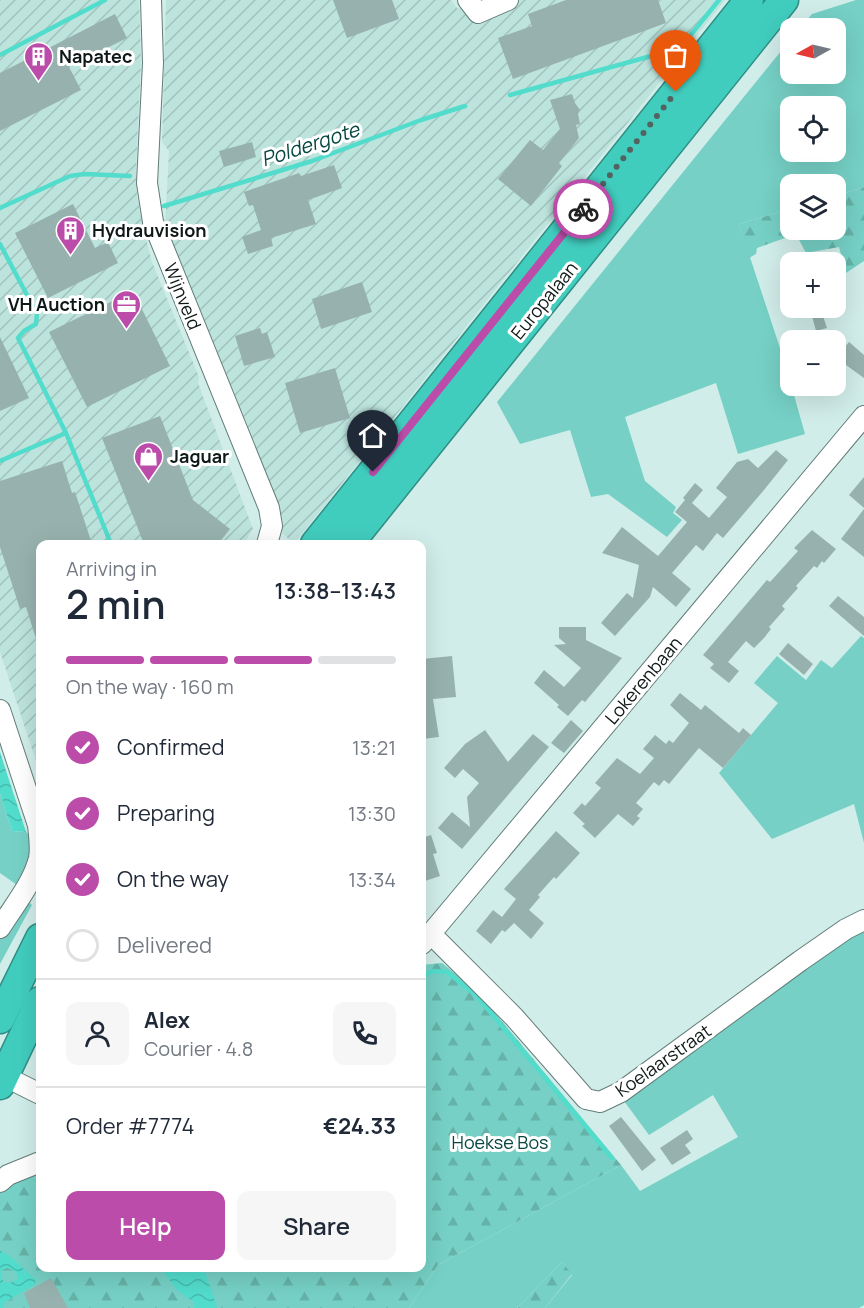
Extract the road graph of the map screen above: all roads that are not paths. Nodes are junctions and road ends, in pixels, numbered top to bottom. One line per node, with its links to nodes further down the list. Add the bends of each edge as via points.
1 (151, 0): 7 (street, Wijnveld, via 153,63 147,183 153,222 269,508 272,526)
2 (508, 0): 5 (street)
3 (749, 0): 8 (highway, Europalaan)
4 (784, 0): 9 (highway, Europalaan)
5 (473, 6)
6 (864, 416): 16 (street, Lokerenbaan)
7 (268, 540)
8 (318, 540)
9 (353, 540)
10 (0, 710): 11 (street)
11 (34, 790): 12 (street)
12 (36, 808)
13 (36, 865): 15 (street)
14 (864, 920): 17 (street, Koelaarstraat, via 800,961 621,1092 600,1102 586,1099 514,1017)
15 (0, 928)
16 (426, 938)
17 (426, 940)
18 (36, 946): 20 (highway)
19 (36, 1009): 21 (highway)
20 (0, 1019)
21 (1, 1078): 22 (street)
22 (36, 1092)
23 (36, 1164): 24 (street)
24 (0, 1182)

